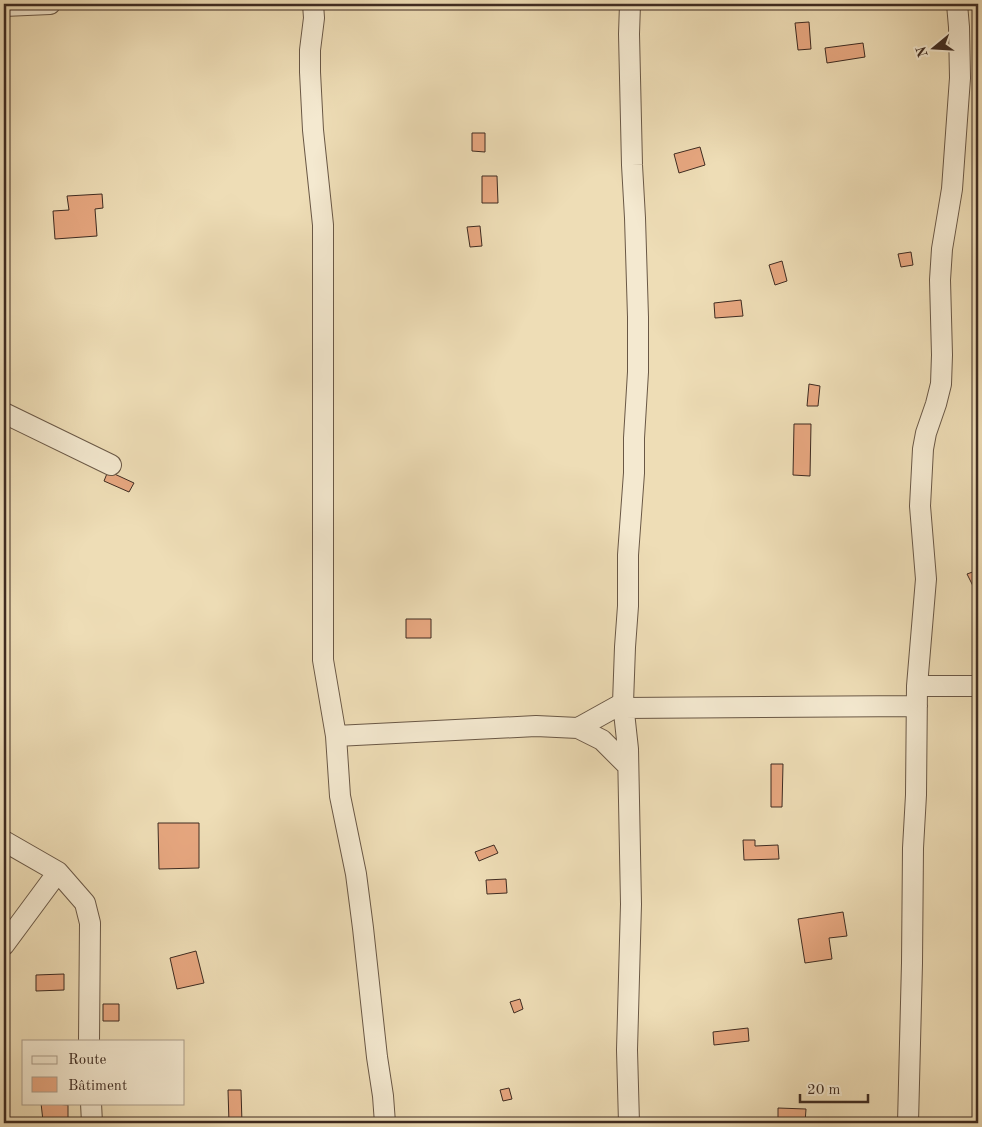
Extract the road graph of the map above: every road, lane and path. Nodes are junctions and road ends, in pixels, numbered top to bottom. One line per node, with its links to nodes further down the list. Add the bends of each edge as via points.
1 (50, 4): 5 (street)
2 (313, 4): 13 (street, via 310,72 323,225 323,660)
3 (630, 4): 10 (street, via 638,372)
4 (957, 4): 8 (street, via 960,78 952,189 940,280 941,384 923,448 920,506 926,579)
5 (4, 6)
6 (4, 413): 7 (street)
7 (111, 465)
8 (917, 686): 9 (street); 11 (street)
9 (978, 686)
10 (623, 706): 11 (street); 12 (street); 14 (street)
11 (917, 706): 23 (street)
12 (578, 728): 13 (street, via 536,726); 14 (street, via 602,740)
13 (336, 736): 21 (street, via 340,796 359,892)
14 (628, 766): 22 (street)
15 (4, 841): 16 (street)
16 (58, 872): 17 (street); 18 (street, via 85,903 90,923)
17 (4, 945)
18 (89, 1040)
19 (91, 1104): 20 (street)
20 (92, 1123)
21 (385, 1123)
22 (629, 1123)
23 (908, 1123)

